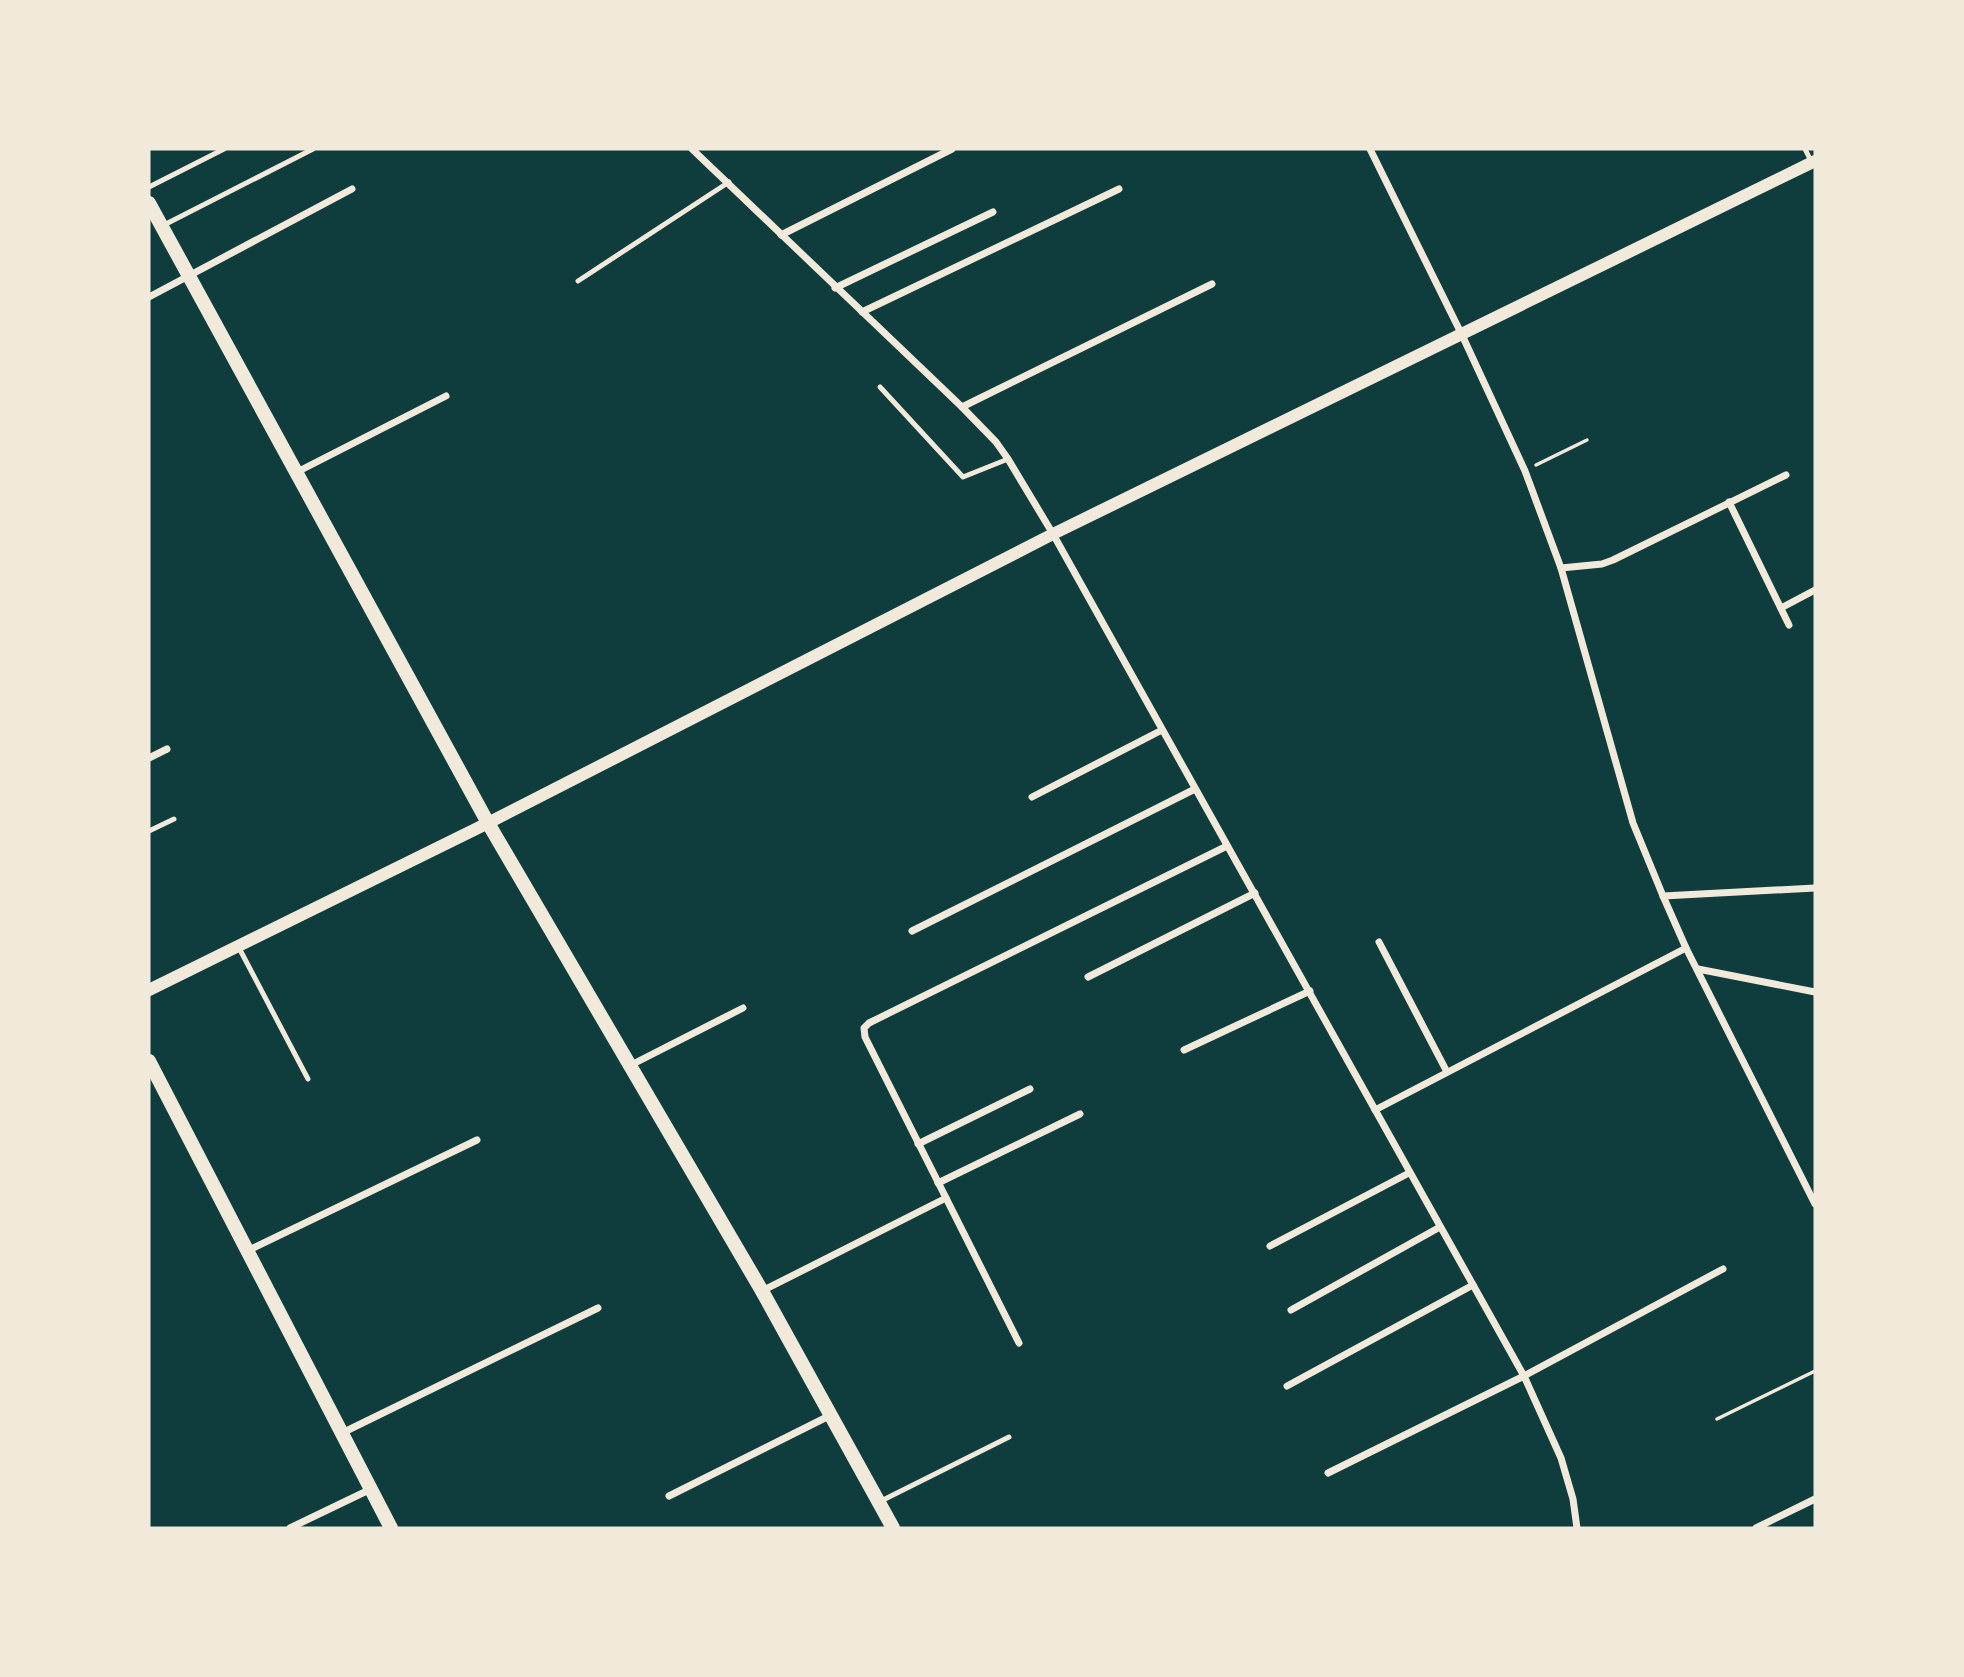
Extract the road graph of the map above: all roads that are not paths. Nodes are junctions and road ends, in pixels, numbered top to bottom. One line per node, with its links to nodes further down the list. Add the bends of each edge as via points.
1 (224, 149): 9 (lane)
2 (313, 149): 14 (lane)
3 (952, 149): 15 (street)
4 (1370, 149): 22 (street)
5 (1805, 149): 7 (lane)
6 (697, 150): 8 (street)
7 (1814, 162): 22 (street)
8 (729, 182): 15 (street); 17 (lane)
9 (149, 187)
10 (1119, 189): 21 (street)
11 (352, 190): 16 (street)
12 (149, 203): 14 (main road)
13 (993, 212): 19 (street)
14 (162, 226): 16 (main road)
15 (781, 235): 19 (street)
16 (189, 275): 20 (street); 27 (main road)
17 (578, 281)
18 (1212, 284): 25 (street)
19 (835, 288): 21 (street)
20 (149, 297)
21 (863, 312): 25 (street)
22 (1462, 335): 30 (street); 31 (street, via 1525,471)
23 (880, 387): 26 (lane, via 963,477)
24 (446, 396): 27 (street)
25 (961, 407): 26 (street)
26 (1008, 459): 30 (street)
27 (297, 472): 41 (main road)
28 (1786, 475): 29 (street)
29 (1729, 502): 31 (street, via 1613,560); 33 (street)
30 (1053, 534): 35 (street); 41 (street)
31 (1561, 568): 46 (street, via 1633,824)
32 (1815, 590): 33 (street)
33 (1781, 607): 34 (street)
34 (1789, 625)
35 (1163, 730): 38 (street); 39 (street)
36 (167, 749): 37 (street)
37 (149, 758)
38 (1195, 789): 43 (street); 47 (street)
39 (1032, 797)
40 (174, 819): 42 (lane)
41 (488, 823): 49 (street); 59 (main road)
42 (149, 831)
43 (1227, 846): 45 (street); 66 (street, via 866,1025 865,1037)
44 (1815, 888): 46 (street)
45 (1255, 893): 52 (street); 54 (street)
46 (1662, 895): 50 (street)
47 (912, 931)
48 (1379, 942): 60 (street)
49 (238, 946): 53 (street); 61 (lane)
50 (1686, 948): 51 (street); 60 (street)
51 (1698, 969): 55 (street); 70 (street)
52 (1088, 977)
53 (149, 990)
54 (1310, 991): 57 (street); 63 (street)
55 (1815, 992)
56 (743, 1008): 59 (street)
57 (1184, 1051)
58 (149, 1061): 73 (main road)
59 (631, 1065): 76 (main road)
60 (1447, 1072): 63 (street)
61 (307, 1079)
62 (1030, 1089): 66 (street)
63 (1375, 1110): 67 (street)
64 (1080, 1114): 68 (street)
65 (477, 1140): 73 (street)
66 (918, 1144): 68 (street)
67 (1409, 1173): 71 (street); 72 (street)
68 (937, 1183): 69 (street)
69 (946, 1198): 76 (street); 79 (street)
70 (1815, 1204)
71 (1440, 1227): 75 (street); 78 (street)
72 (1270, 1246)
73 (247, 1251): 83 (main road)
74 (1723, 1269): 80 (street)
75 (1473, 1285): 80 (street); 81 (street)
76 (762, 1291): 82 (main road)
77 (598, 1308): 83 (street)
78 (1291, 1310)
79 (1018, 1343)
80 (1524, 1376): 85 (street); 93 (street, via 1561,1458)
81 (1287, 1386)
82 (831, 1415): 87 (street); 89 (main road)
83 (341, 1433): 86 (main road)
84 (1009, 1437): 89 (lane)
85 (1328, 1473)
86 (371, 1489): 90 (street); 91 (main road)
87 (669, 1496)
88 (1815, 1499): 94 (street)
89 (878, 1502): 92 (main road)
90 (290, 1528)
91 (391, 1528)
92 (893, 1528)
93 (1577, 1528)
94 (1756, 1528)

